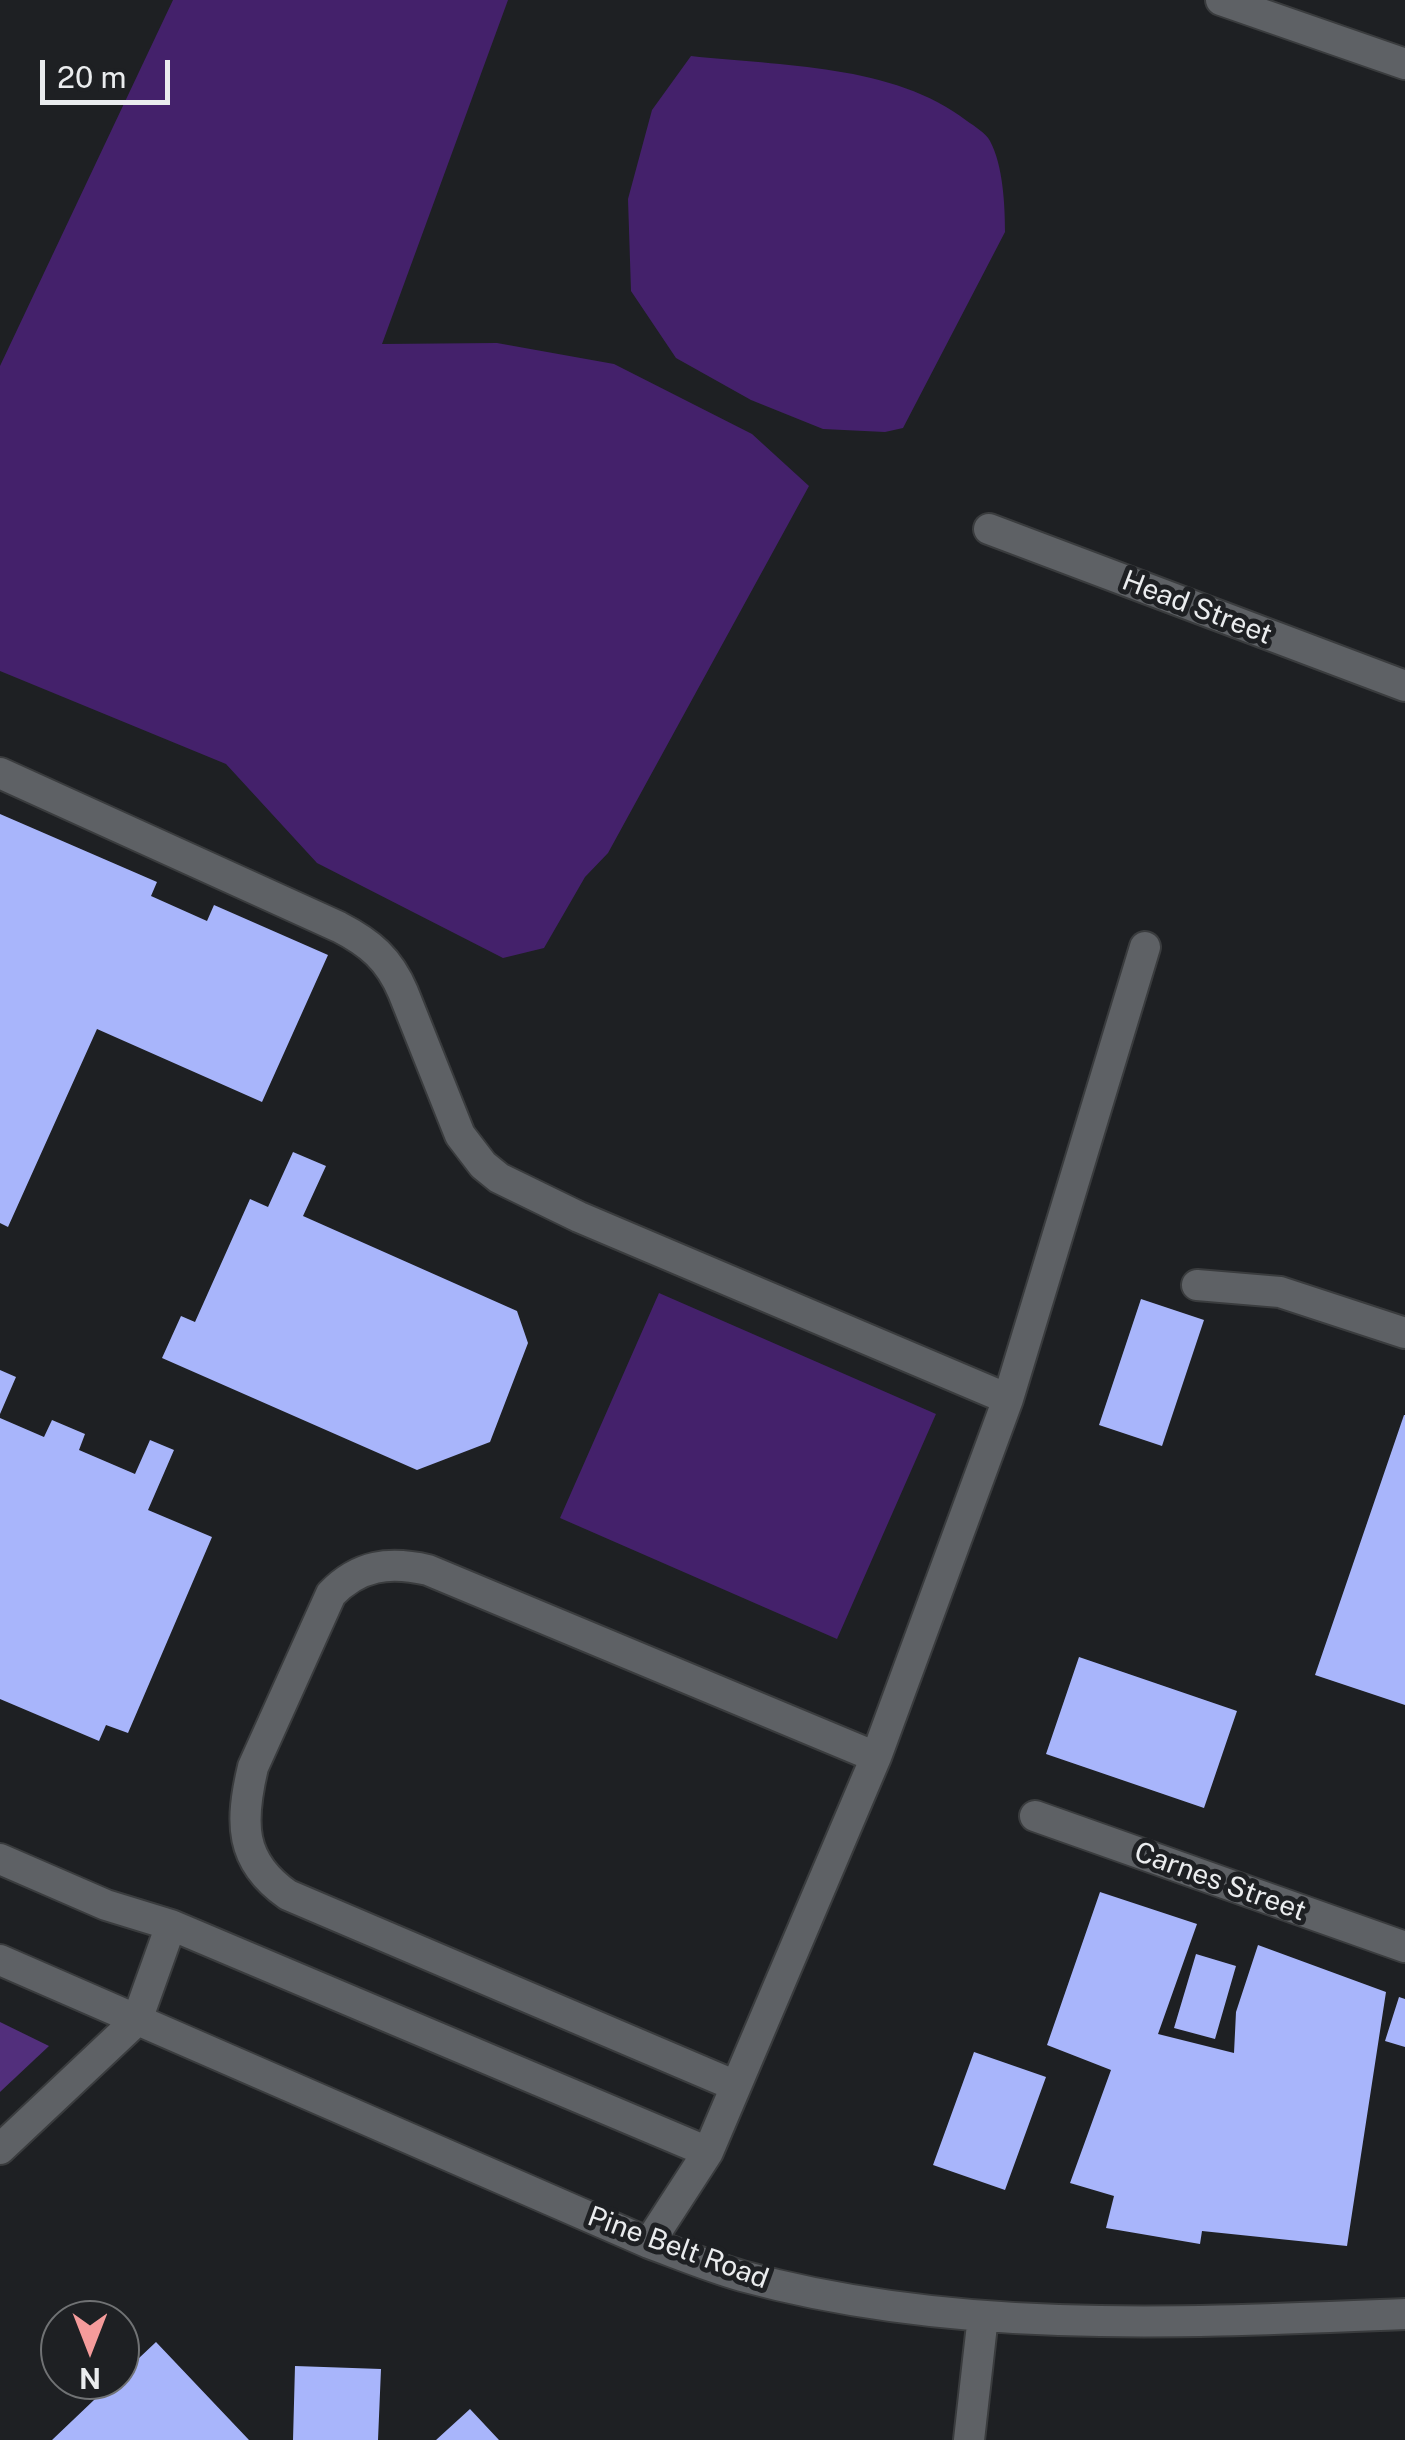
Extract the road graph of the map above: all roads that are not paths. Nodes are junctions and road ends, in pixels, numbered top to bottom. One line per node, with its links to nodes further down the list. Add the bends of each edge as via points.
1 (1221, 0): 2 (street)
2 (1405, 64)
3 (989, 529): 4 (street, Head Street)
4 (1405, 686)
5 (0, 773): 9 (street, via 339,926 379,952 393,970 460,1135 498,1178)
6 (1145, 947): 9 (street)
7 (1197, 1286): 8 (street, via 1280,1292)
8 (1405, 1333)
9 (1008, 1399): 10 (street)
10 (876, 1757): 17 (street); 17 (street, via 428,1570 384,1564 346,1579 331,1594 254,1767 245,1814 250,1853 268,1882 288,1896)
11 (1035, 1816): 14 (street, Carnes Street)
12 (0, 1859): 13 (street)
13 (171, 1925): 16 (street); 19 (street)
14 (1405, 1947)
15 (0, 1960): 16 (street, Pine Belt Road)
16 (137, 2020): 18 (street); 20 (street, Pine Belt Road)
17 (736, 2086): 19 (street)
18 (0, 2149)
19 (708, 2152): 20 (street)
20 (648, 2244): 22 (street, Pine Belt Road, via 810,2292)
21 (1405, 2314): 22 (street, Pine Belt Road, via 1214,2320)
22 (983, 2316): 23 (street)
23 (969, 2440)

